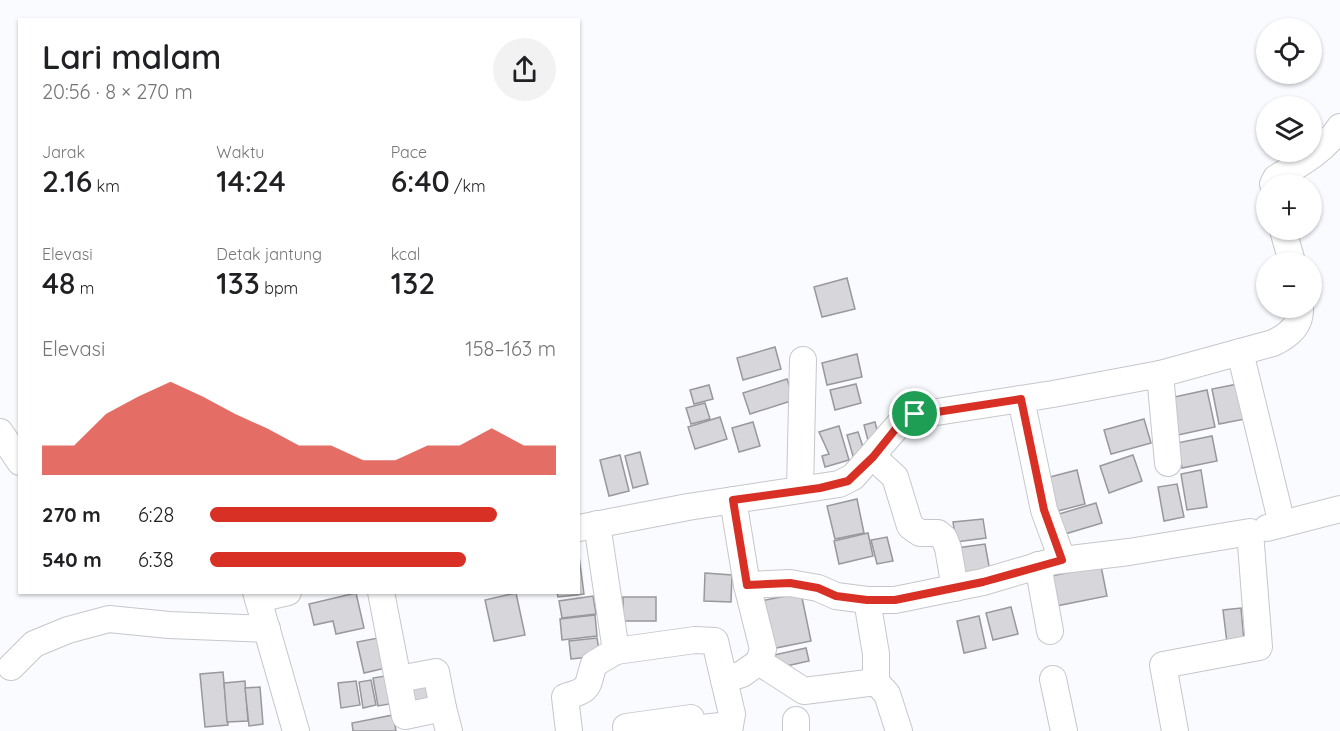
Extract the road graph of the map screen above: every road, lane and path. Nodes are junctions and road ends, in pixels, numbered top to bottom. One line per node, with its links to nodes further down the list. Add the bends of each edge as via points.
1 (1340, 127): 2 (street, via 1318,152)
2 (1282, 174)
3 (1299, 318): 4 (street, via 1287,336 1273,344)
4 (1240, 352): 6 (street); 15 (street)
5 (803, 360): 12 (street)
6 (1160, 374): 7 (street); 11 (street)
7 (1021, 399): 9 (street, via 911,416 902,421); 18 (street, via 1042,501)
8 (0, 432): 10 (street)
9 (873, 457): 12 (street, via 848,481); 21 (street, via 895,477 910,526 920,533 938,533 944,538)
10 (18, 459)
11 (1168, 463)
12 (800, 489): 13 (street)
13 (733, 500): 16 (street); 20 (street)
14 (1340, 509): 15 (street)
15 (1282, 524): 17 (street)
16 (588, 526): 28 (street)
17 (1250, 532): 18 (street); 42 (street, via 1259,647 1163,665)
18 (1062, 560): 19 (street)
19 (1038, 565): 21 (street); 27 (street)
20 (747, 585): 25 (street, via 790,583); 29 (street, via 763,649)
21 (955, 588): 25 (street, via 895,600)
22 (272, 594): 24 (street)
23 (381, 594): 32 (street)
24 (257, 596): 26 (street)
25 (867, 600): 34 (street, via 876,654)
26 (267, 629): 30 (street, via 109,618 34,644); 37 (street)
27 (1050, 631)
28 (616, 651): 33 (street, via 695,640 715,641); 38 (street, via 594,664 586,690 565,698)
29 (759, 662): 33 (street); 34 (street, via 804,692)
30 (11, 668)
31 (1053, 679): 41 (street)
32 (399, 680): 35 (street, via 405,716); 35 (street, via 436,672)
33 (724, 680): 36 (street, via 732,714)
34 (876, 682): 40 (street, via 887,694)
35 (446, 720)
36 (729, 728): 39 (street, via 693,729 691,718 626,727)
37 (296, 731)
38 (569, 731)
39 (627, 731)
40 (899, 731)
41 (1064, 731)
42 (1175, 731)

